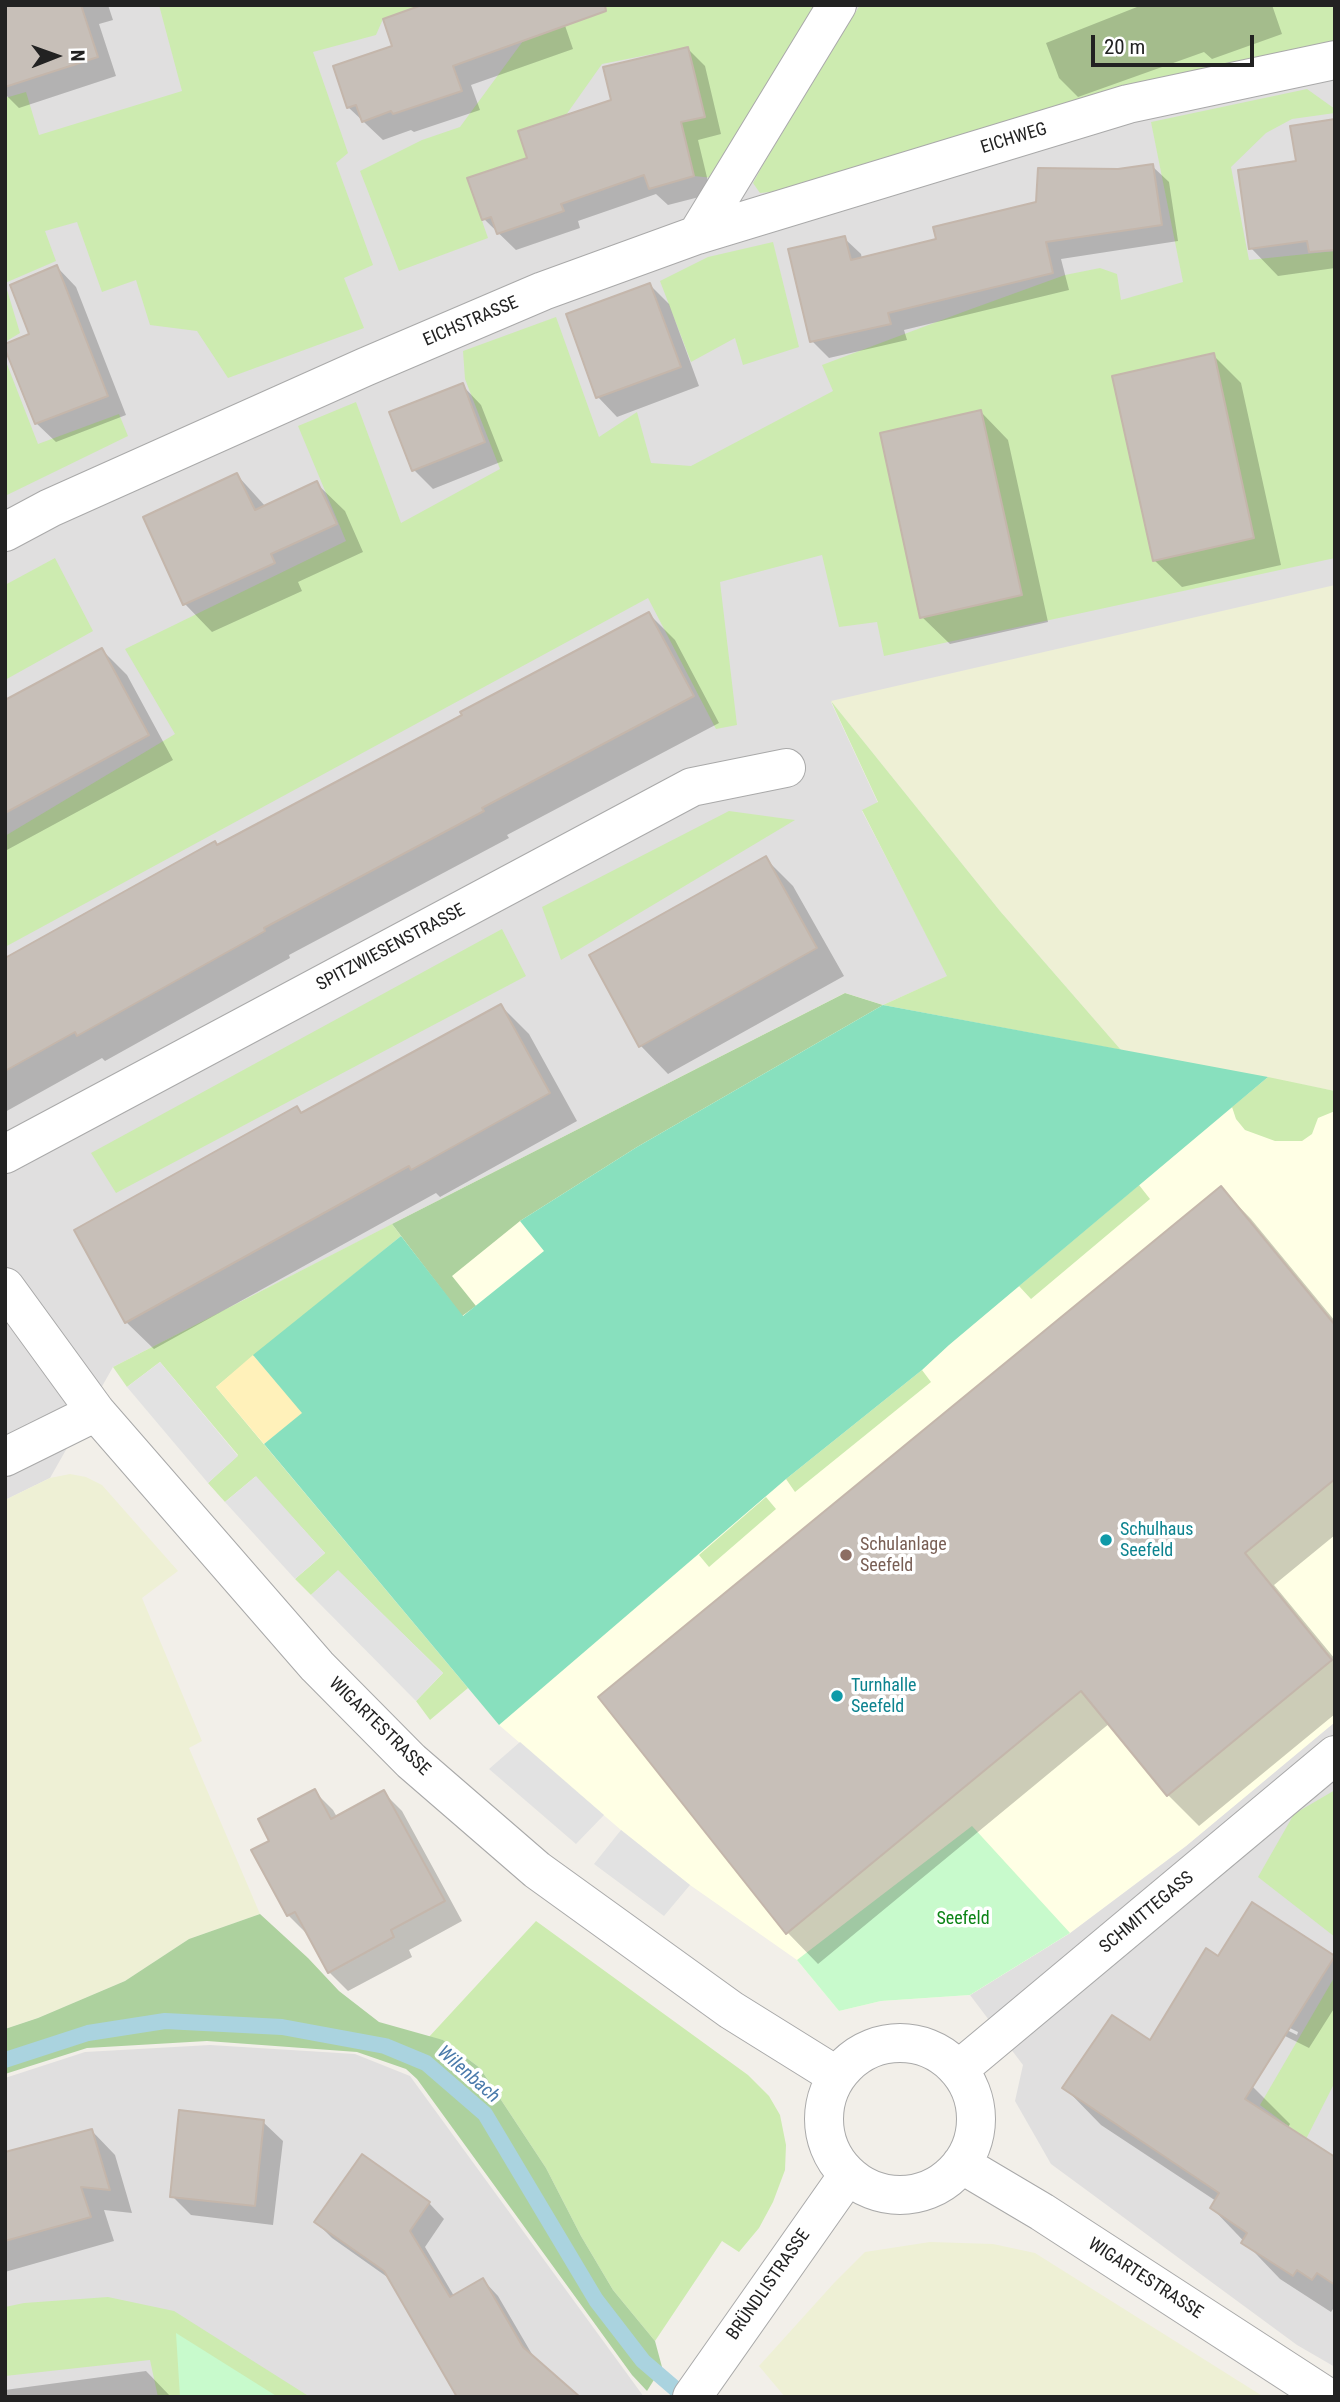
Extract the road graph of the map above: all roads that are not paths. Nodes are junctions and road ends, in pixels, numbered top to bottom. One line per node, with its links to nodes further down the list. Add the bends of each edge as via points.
1 (837, 5): 3 (street)
2 (1335, 60): 3 (street, EICHWEG, via 1128,104)
3 (697, 235): 4 (street, EICHSTRASSE, via 543,292 365,367)
4 (5, 532)
5 (786, 768): 6 (street, SPITZWIESENSTRASSE, via 692,787)
6 (5, 1154)
7 (5, 1287): 8 (street, WIGARTESTRASSE)
8 (96, 1412): 9 (street); 12 (street, WIGARTESTRASSE, via 317,1666 411,1761 537,1870 732,2010)
9 (5, 1457)
10 (1335, 1755): 11 (street, SCHMITTEGASS)
11 (958, 2070): 12 (street, via 941,2054 896,2042 873,2047 852,2059); 13 (street, via 971,2092 976,2116 972,2141)
12 (837, 2076): 14 (street, via 823,2117 826,2138)
13 (961, 2164): 14 (street, via 928,2190 907,2195 865,2187); 16 (street, WIGARTESTRASSE)
14 (848, 2175): 15 (street, BRÜNDLISTRASSE)
15 (692, 2397)
16 (1327, 2397)

